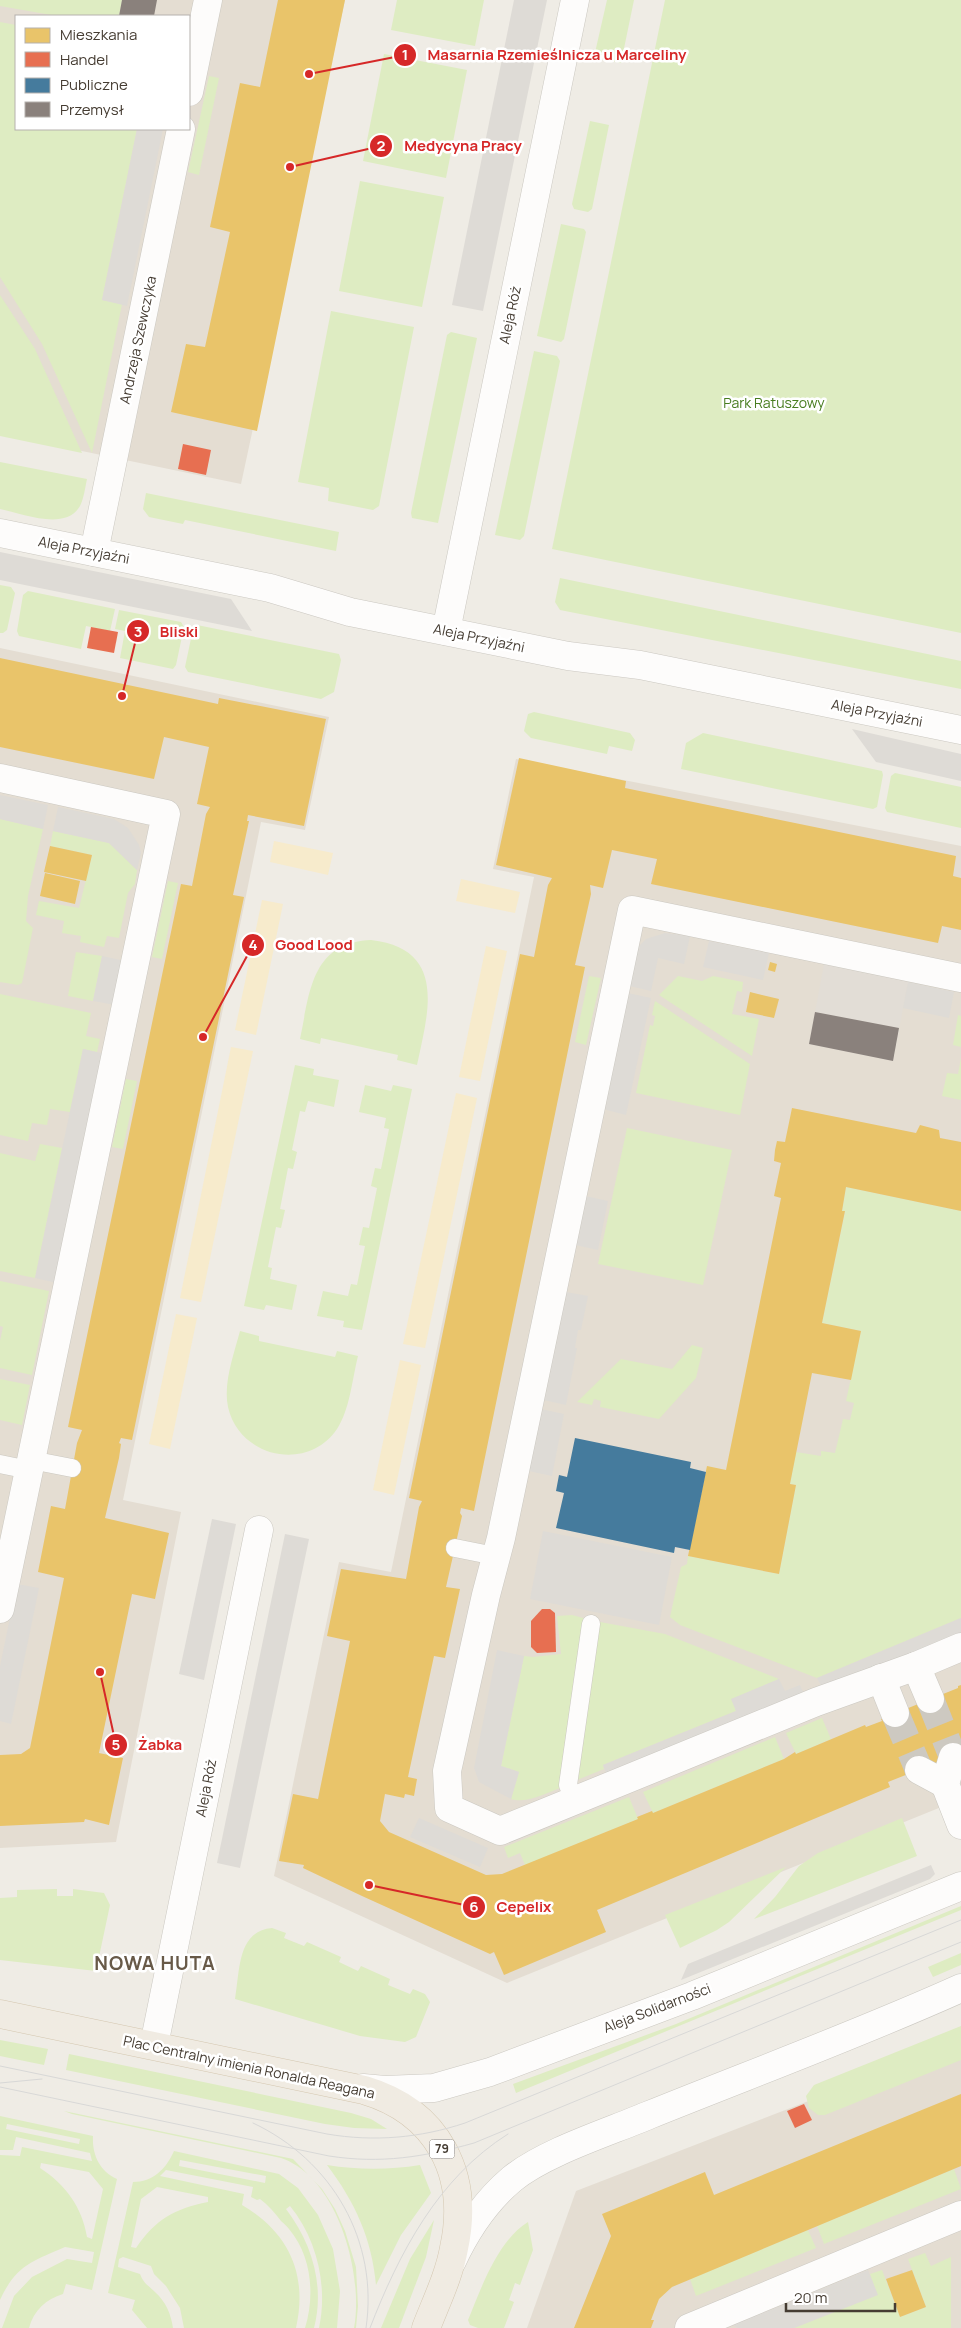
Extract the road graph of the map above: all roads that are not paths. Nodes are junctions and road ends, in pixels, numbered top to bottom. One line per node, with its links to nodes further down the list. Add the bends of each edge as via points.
1 (208, 0): 3 (street)
2 (576, 0): 7 (street, Aleja Róż)
3 (190, 87)
4 (181, 130): 6 (street, Andrzeja Szewczyka)
5 (0, 533): 6 (street, Aleja Przyjaźni)
6 (94, 552): 7 (street, Aleja Przyjaźni, via 270,588 350,612)
7 (446, 631): 8 (street, Aleja Przyjaźni, via 568,656 649,667)
8 (961, 730)
9 (0, 778): 12 (street, via 166,814)
10 (961, 978): 16 (street, via 632,910)
11 (0, 1464): 12 (lane)
12 (30, 1465): 13 (lane); 17 (street)
13 (72, 1468)
14 (259, 1530): 32 (street, Aleja Róż)
15 (455, 1548): 16 (lane)
16 (495, 1556): 27 (street, via 448,1771 449,1808 500,1831)
17 (0, 1609)
18 (591, 1624): 27 (lane, via 568,1785)
19 (961, 1647): 20 (street)
20 (916, 1666): 21 (street); 22 (street)
21 (881, 1678): 23 (street); 27 (street)
22 (930, 1699)
23 (895, 1713)
24 (952, 1757): 26 (street)
25 (919, 1770): 26 (street)
26 (945, 1784): 28 (street)
27 (575, 1802)
28 (961, 1826)
29 (961, 1886): 33 (street, Aleja Solidarności, via 692,1996 490,2072 417,2090)
30 (961, 1988): 35 (street, via 529,2167 505,2185 475,2221)
31 (0, 2014): 32 (main road, Plac Centralny imienia Ronalda Reagana / 79)
32 (154, 2045): 33 (main road, Plac Centralny imienia Ronalda Reagana / 79)
33 (343, 2085): 35 (main road, Plac Centralny imienia Ronalda Reagana / 79, via 378,2094 405,2107 432,2133 444,2152 455,2180 458,2202 457,2233)
34 (961, 2215): 37 (street)
35 (449, 2267): 36 (main road, Plac Centralny imienia Ronalda Reagana / 79)
36 (426, 2328)
37 (689, 2328)

